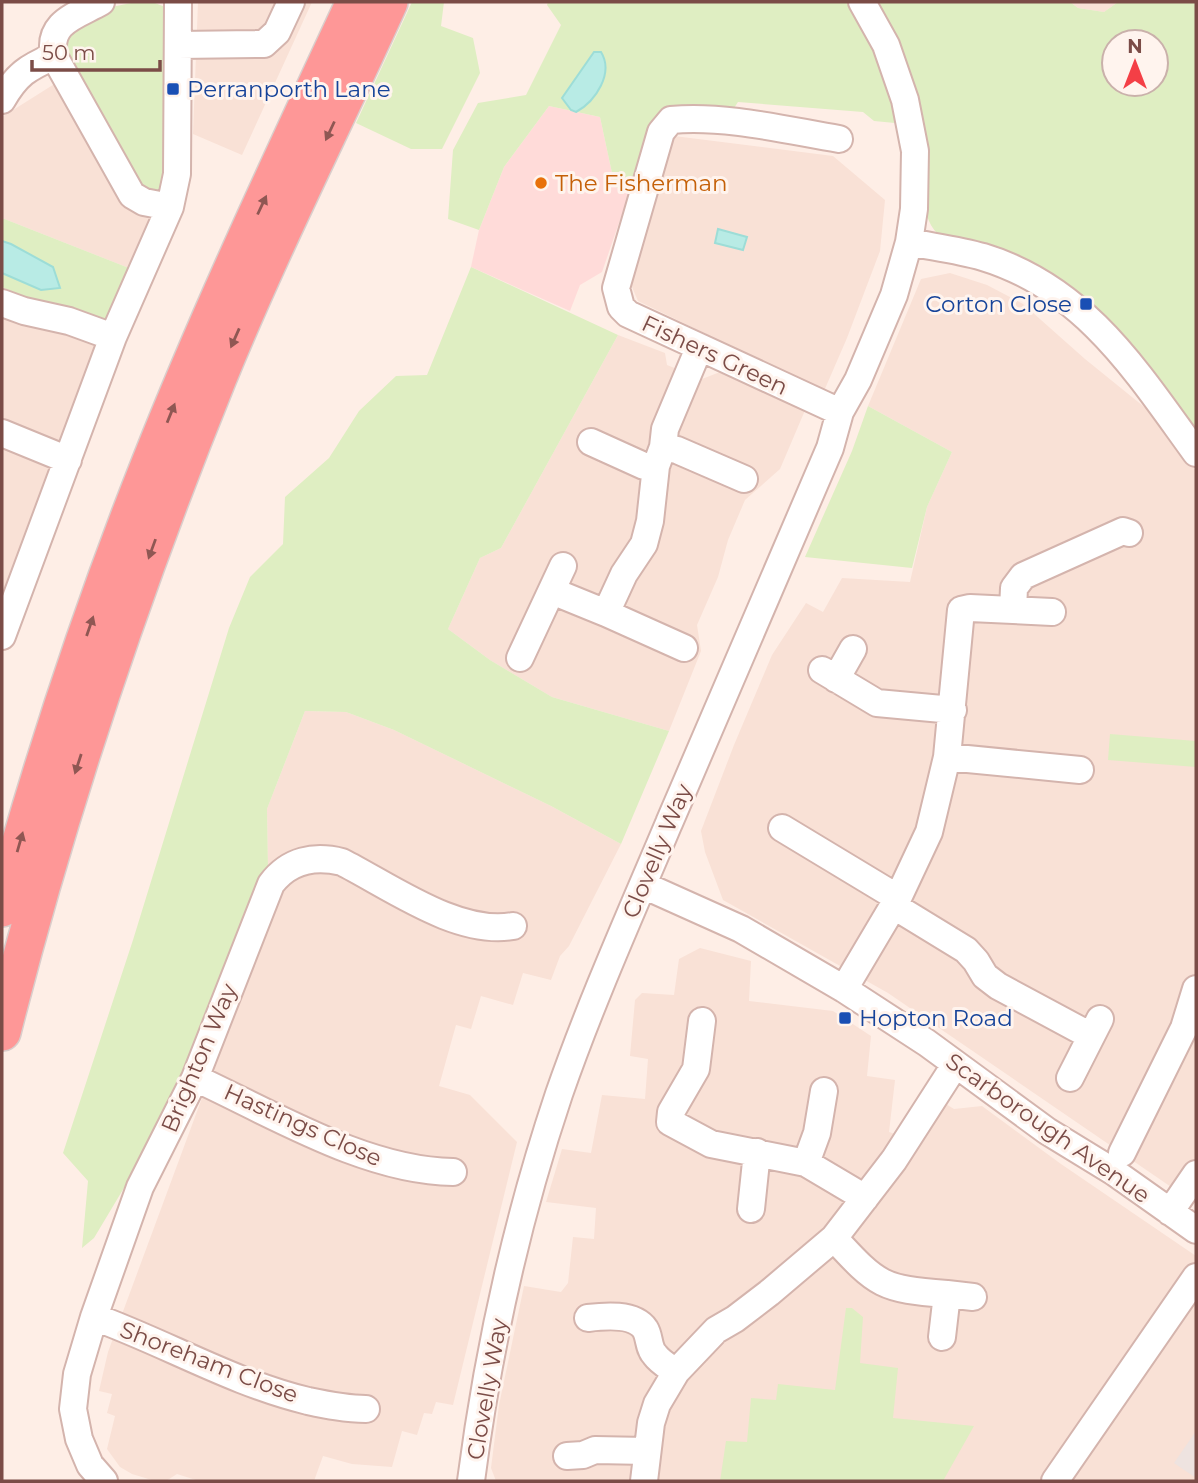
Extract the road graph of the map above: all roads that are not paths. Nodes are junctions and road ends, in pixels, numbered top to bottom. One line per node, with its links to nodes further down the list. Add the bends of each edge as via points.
1 (101, 2): 8 (street, via 58,26 52,43)
2 (178, 2): 7 (street)
3 (291, 2): 7 (street, via 277,32 264,44)
4 (355, 2): 39 (highway, one-way to 4, via 30,807 149,466 204,333)
5 (389, 2): 44 (highway, one-way to 44, via 259,283 176,483 57,829)
6 (862, 2): 12 (street, via 886,45 905,100 915,151)
7 (178, 45): 11 (street, via 177,174)
8 (54, 56): 9 (street, via 26,68); 11 (street, via 132,195)
9 (2, 100)
10 (839, 139): 15 (street, Fishers Green, via 686,119 671,120 664,126 618,277 617,297 628,314)
11 (170, 207): 14 (street)
12 (909, 242): 16 (street, Clovelly Way, via 894,295); 19 (street, via 983,257 1053,289 1075,305 1128,361)
13 (2, 303): 14 (street)
14 (113, 337): 21 (street)
15 (699, 348): 16 (street, Fishers Green); 20 (street, via 665,429)
16 (841, 412): 37 (street, Clovelly Way, via 830,448)
17 (2, 433): 21 (street)
18 (591, 442): 20 (street, via 644,466)
19 (1196, 453)
20 (659, 456): 22 (street, via 677,450); 28 (street, via 644,544)
21 (68, 460): 29 (street)
22 (744, 479)
23 (1129, 533): 26 (street, via 1123,531 1023,576 1014,588)
24 (563, 566): 25 (street)
25 (552, 591): 28 (street); 32 (street)
26 (1013, 610): 27 (street); 33 (street, via 961,610)
27 (1052, 612)
28 (606, 613): 30 (street)
29 (2, 636)
30 (684, 648)
31 (853, 649): 33 (street, via 829,675 877,703)
32 (520, 658)
33 (953, 710): 34 (street)
34 (947, 757): 35 (street); 38 (street, via 929,832)
35 (1081, 768)
36 (782, 828): 38 (street)
37 (643, 885): 41 (street, Scarborough Avenue, via 741,929); 70 (street, Clovelly Way, via 559,1094 536,1170 499,1315)
38 (896, 902): 41 (street); 47 (street, via 966,950 998,986 1096,1028)
39 (2, 908)
40 (513, 926): 46 (street, Brighton Way, via 498,929 446,918 342,862 322,858 298,863 271,884)
41 (844, 989): 45 (street, Scarborough Avenue)
42 (1196, 989): 50 (street, via 1184,1028)
43 (702, 1021): 49 (street, via 696,1069 671,1112 670,1122 710,1143)
44 (2, 1032)
45 (955, 1065): 54 (street); 56 (street, Scarborough Avenue)
46 (195, 1078): 52 (street, Hastings Close, via 355,1153 414,1169); 62 (street, Brighton Way, via 140,1187)
47 (1070, 1078)
48 (824, 1091): 51 (street)
49 (757, 1152): 51 (street); 55 (street)
50 (1122, 1153)
51 (806, 1163): 54 (street)
52 (453, 1172)
53 (1196, 1174): 56 (street)
54 (865, 1198): 58 (street)
55 (751, 1209)
56 (1170, 1212): 57 (street, Scarborough Avenue)
57 (1196, 1230)
58 (834, 1238): 60 (street, via 875,1280 891,1287); 65 (street, via 735,1320 716,1330)
59 (1196, 1277): 72 (street)
60 (947, 1294): 61 (street); 64 (street)
61 (973, 1297)
62 (94, 1317): 66 (street, Shoreham Close, via 277,1393 335,1407); 69 (street, Brighton Way, via 77,1374 73,1409 82,1451)
63 (588, 1318): 65 (street, via 620,1317 636,1322 645,1328 655,1356)
64 (942, 1337)
65 (676, 1372): 67 (street, via 657,1404)
66 (366, 1409)
67 (647, 1451): 68 (street, via 595,1450); 71 (street)
68 (567, 1456)
69 (104, 1481)
70 (471, 1481)
71 (644, 1481)
72 (1055, 1481)

